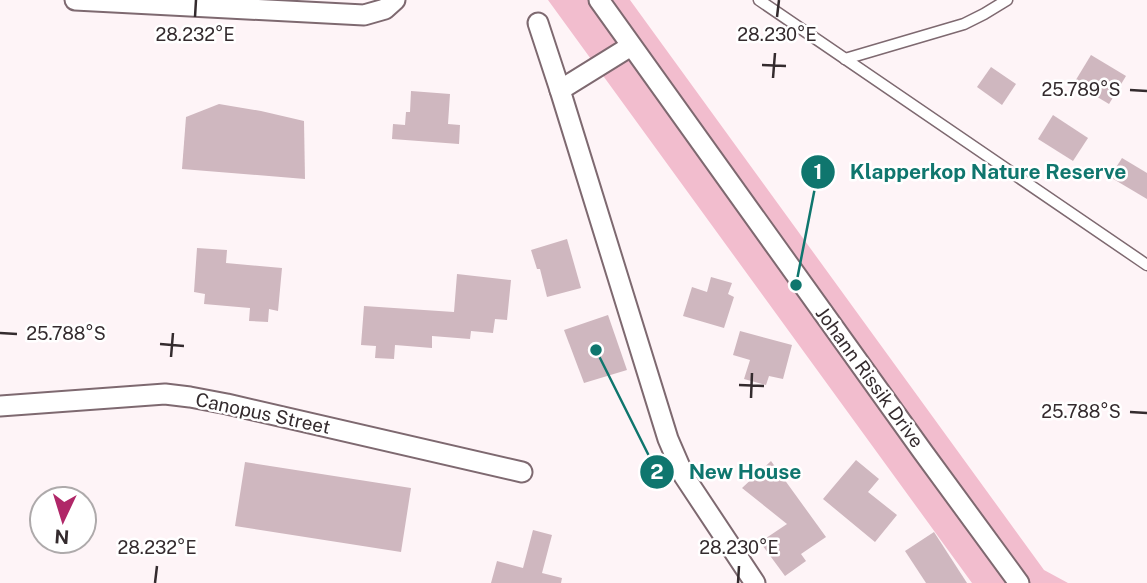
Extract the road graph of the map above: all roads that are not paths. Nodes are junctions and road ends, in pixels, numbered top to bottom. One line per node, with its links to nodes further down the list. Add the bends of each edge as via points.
1 (75, 0): 2 (street, via 364,15 385,9)
2 (395, 0)
3 (599, 0): 7 (street, Johann Rissik Drive)
4 (759, 0): 8 (lane)
5 (1007, 0): 8 (lane, via 964,24)
6 (538, 23): 9 (street)
7 (631, 46): 9 (street); 14 (street, Johann Rissik Drive)
8 (845, 59): 10 (lane)
9 (560, 90): 13 (street, via 668,439 689,483)
10 (1147, 265)
11 (0, 406): 12 (street, Canopus Street, via 179,395)
12 (522, 472)
13 (755, 583)
14 (1019, 583)

